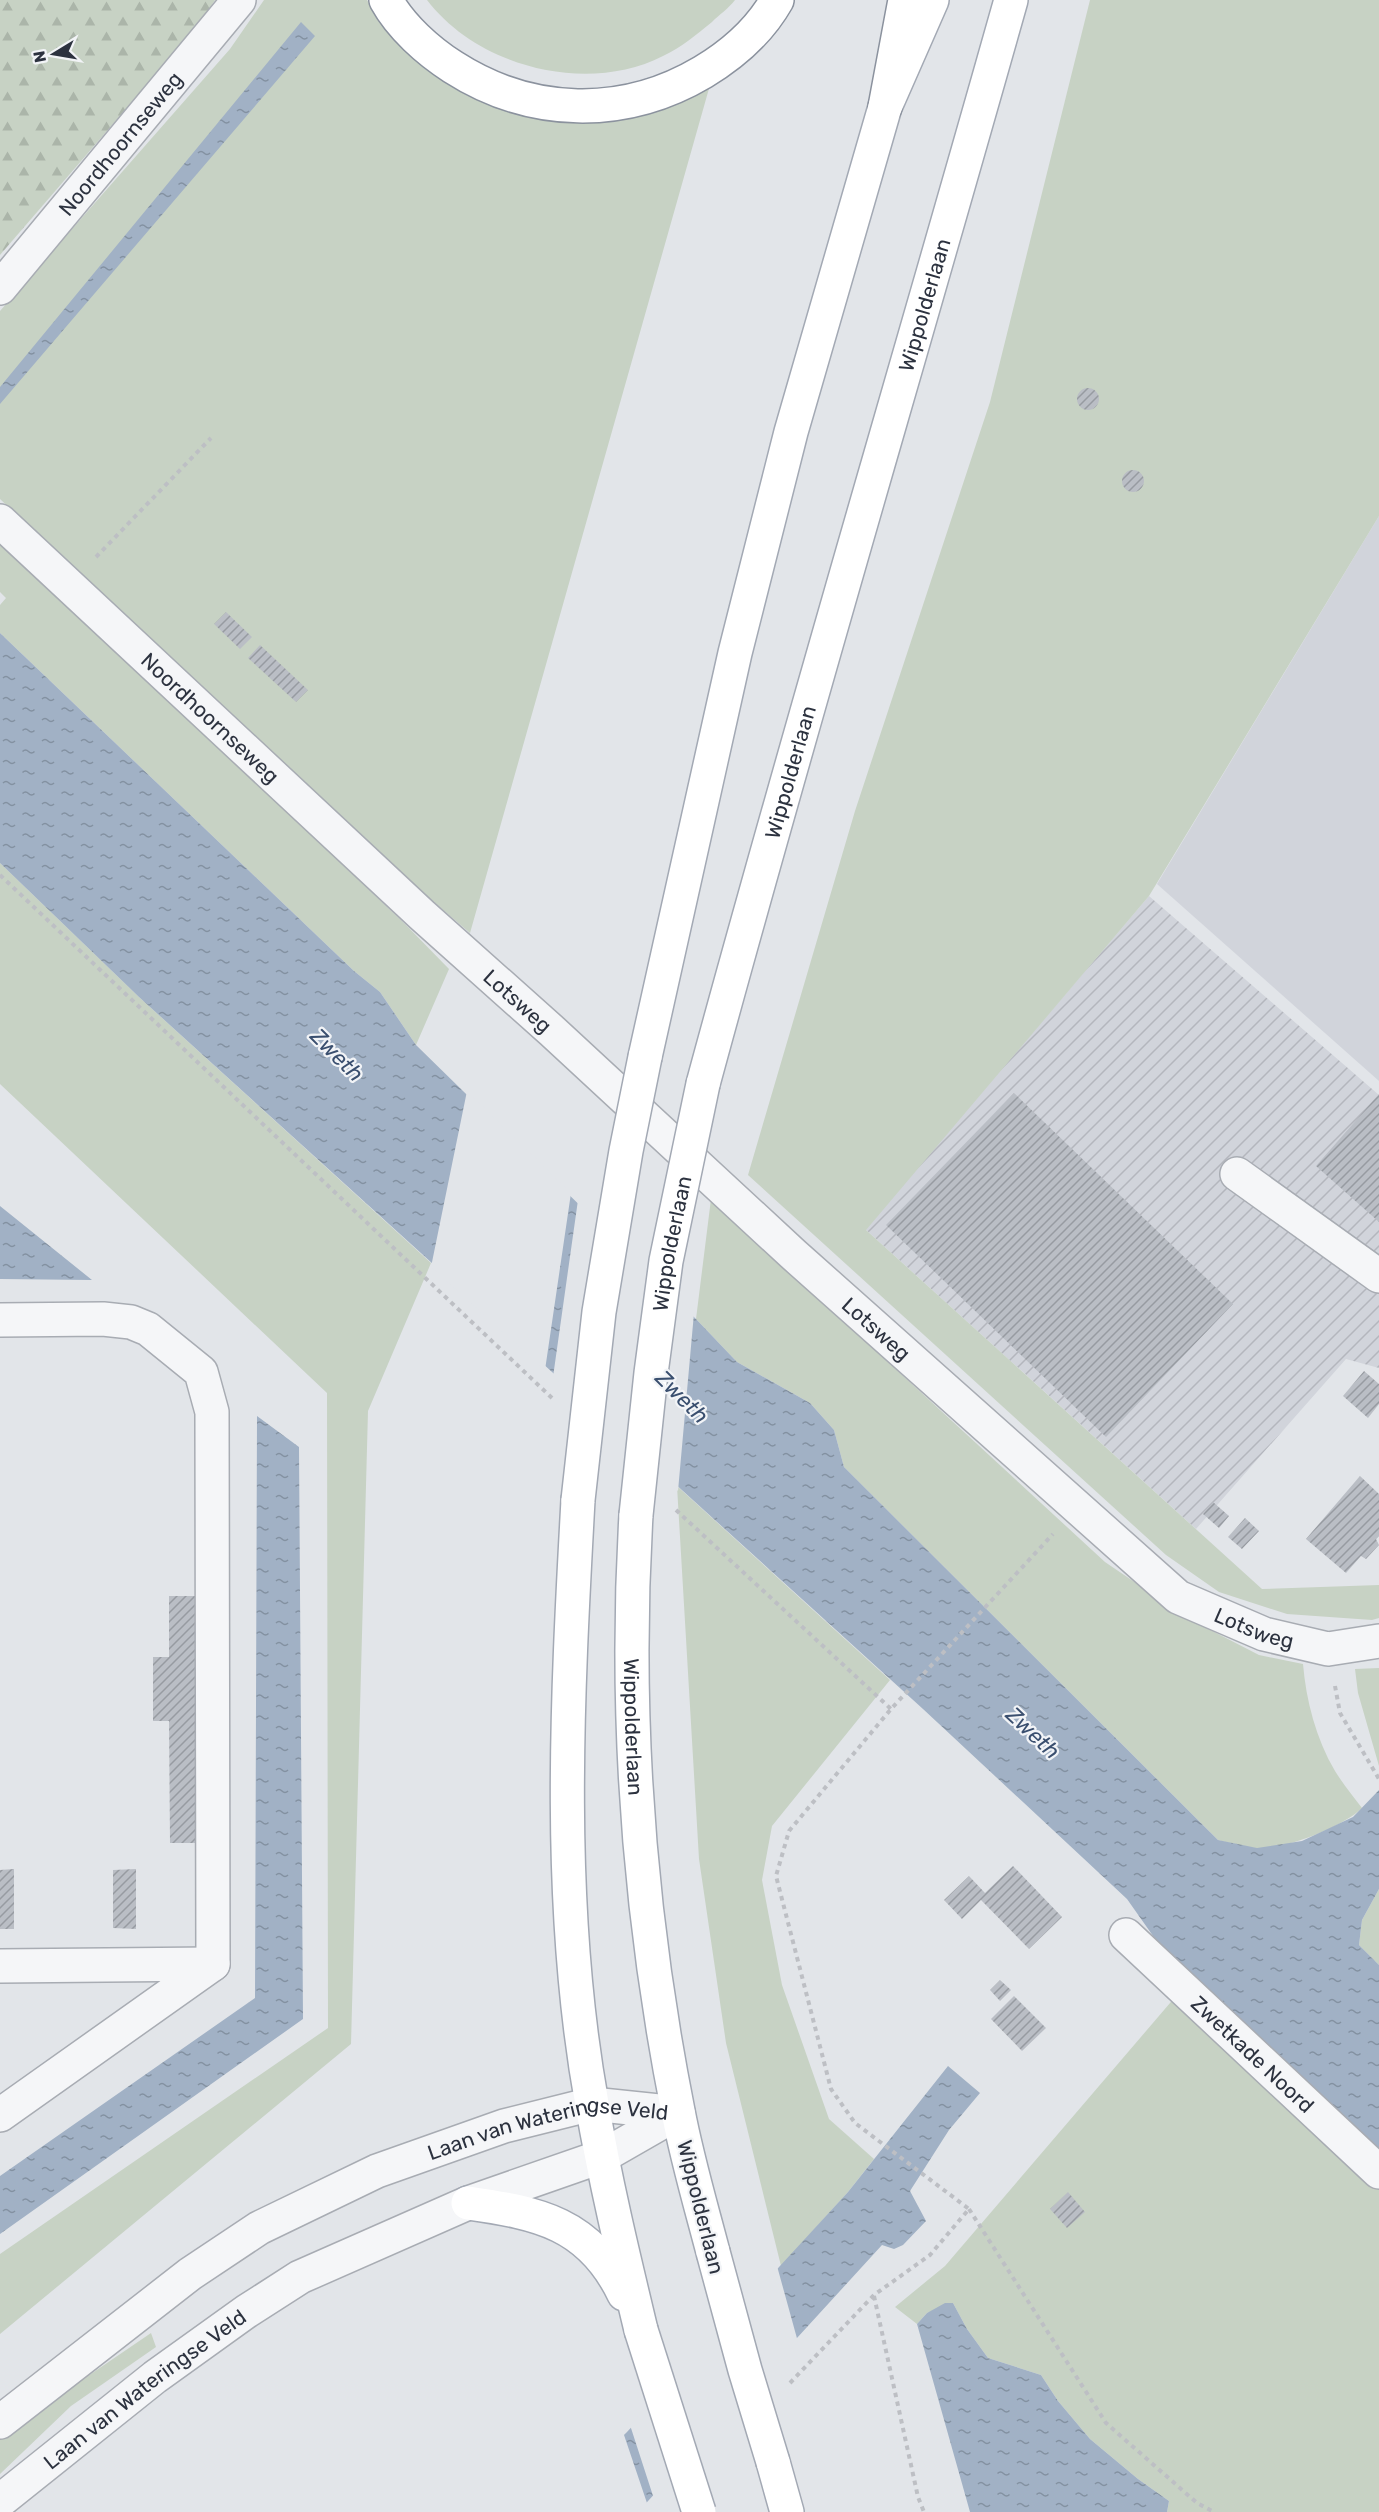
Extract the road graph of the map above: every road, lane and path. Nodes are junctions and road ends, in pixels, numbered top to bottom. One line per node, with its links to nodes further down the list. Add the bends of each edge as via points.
1 (239, 0): 8 (street, Noordhoornseweg)
2 (386, 0): 3 (main road, via 409,31 439,58 470,78 528,99 582,107 646,98 684,83 720,62 748,39)
3 (777, 0)
4 (905, 0): 7 (main road)
5 (932, 0): 7 (main road)
6 (1011, 0): 28 (main road, Wippolderlaan, bridge, via 766,852 703,1084 666,1261 636,1515 631,1687 637,1824 650,1945)
7 (885, 107): 27 (main road, bridge, via 791,432 698,813 626,1151 599,1312 578,1500 568,1679 567,1814 575,1965)
8 (0, 288)
9 (211, 438): 11 (path)
10 (0, 521): 11 (street, Noordhoornseweg)
11 (68, 586): 13 (street, Noordhoornseweg)
12 (0, 875): 17 (path)
13 (422, 915): 19 (street, Lotsweg)
14 (1237, 1174): 15 (street)
15 (1379, 1276)
16 (0, 1320): 25 (street, via 131,1322 148,1329 201,1372 212,1412)
17 (554, 1399)
18 (668, 1503): 22 (path)
19 (1078, 1508): 21 (street, Lotsweg, via 1178,1597 1264,1634); 22 (path)
20 (1379, 1641): 21 (street, Lotsweg)
21 (1328, 1648): 23 (path, via 1340,1713)
22 (891, 1709): 33 (path, via 789,1831 776,1876 831,2090 855,2123)
23 (1378, 1777)
24 (1126, 1935): 31 (street, Zwetkade Noord)
25 (213, 1964): 26 (street); 29 (street)
26 (0, 1966)
27 (592, 2104): 28 (street, Laan van Wateringse Veld); 30 (main road); 35 (street, Laan van Wateringse Veld, via 504,2126 377,2170 259,2228 190,2274)
28 (678, 2113): 30 (street, Laan van Wateringse Veld); 38 (main road, Wippolderlaan, bridge, via 745,2370)
29 (0, 2115)
30 (603, 2156): 32 (street, Laan van Wateringse Veld); 34 (main road)
31 (1379, 2172)
32 (468, 2203): 34 (main road, via 539,2216 584,2239 618,2282); 36 (street, Laan van Wateringse Veld, via 300,2277 155,2378)
33 (969, 2209): 39 (path, via 930,2255 874,2295); 40 (path, via 1106,2423 1197,2503)
34 (641, 2330): 37 (main road, bridge)
35 (0, 2422)
36 (0, 2501)
37 (699, 2512)
38 (787, 2512)
39 (924, 2512)
40 (1214, 2512)

